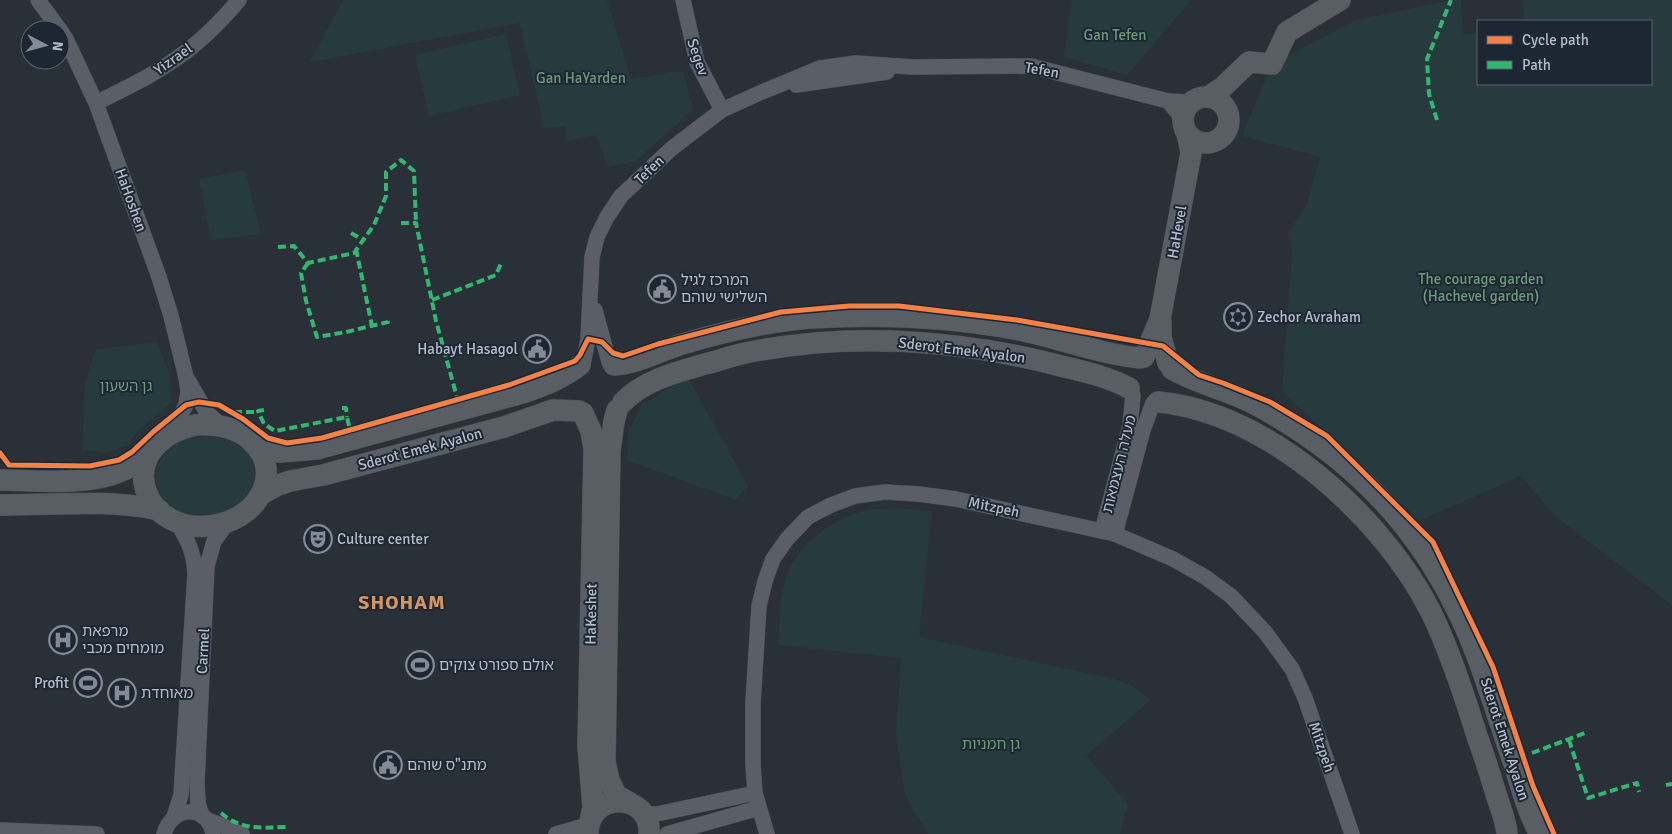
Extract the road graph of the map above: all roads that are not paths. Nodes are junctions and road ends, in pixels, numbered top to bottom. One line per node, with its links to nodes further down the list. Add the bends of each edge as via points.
1 (38, 0): 5 (street, HaHoshen)
2 (239, 0): 7 (street, Yizrael, via 219,24 179,57)
3 (683, 0): 8 (street, Segev, via 697,62)
4 (1340, 0): 9 (main road, via 1287,32 1272,64 1249,62)
5 (53, 20)
6 (70, 47): 7 (street, HaHoshen)
7 (96, 103): 16 (street, HaHoshen, via 172,316)
8 (722, 110): 9 (street, Tefen, via 820,68 856,63 913,67 1031,66 1168,100); 10 (street, Tefen, via 670,149 621,196 597,237 590,272)
9 (1202, 117): 11 (main road, HaHevel)
10 (591, 289): 13 (street, Tefen, via 588,339); 14 (street, Tefen, via 598,327)
11 (1161, 311): 12 (main road, HaHevel); 15 (main road, HaHevel, via 1161,337)
12 (1142, 357): 14 (main road, Sderot Emek Ayalon, via 985,324 884,315 810,318 740,329 678,345 625,365); 15 (main road, via 1157,356); 17 (main road, via 1128,372)
13 (581, 364): 14 (main road, via 599,359); 20 (main road, via 572,374 569,384 573,404); 23 (main road, Sderot Emek Ayalon, via 567,375 526,392 317,449 280,452)
14 (612, 364): 19 (main road, via 625,378 627,388)
15 (1170, 366): 18 (main road, via 1174,386 1168,396); 48 (main road, Sderot Emek Ayalon, via 1189,378 1236,394 1311,437 1359,477 1406,528 1440,575 1465,626)
16 (186, 377): 21 (street, HaHoshen, via 207,413); 22 (street, HaHoshen, via 186,405)
17 (1131, 392): 18 (main road, via 1145,403); 19 (main road, Sderot Emek Ayalon, via 1108,379 1013,355 884,341 812,344 745,353 686,369 649,384 631,394); 31 (street, מעלה העצמאות, via 1130,426)
18 (1156, 402): 31 (street, מעלה העצמאות, via 1143,430); 47 (main road, Sderot Emek Ayalon, via 1188,406 1226,419 1296,458 1342,496 1386,544 1418,588 1441,634)
19 (620, 406): 20 (main road, via 597,418); 33 (main road, HaKeshet, via 614,421 610,450 605,762 616,795)
20 (581, 412): 26 (main road, Sderot Emek Ayalon, via 553,410 504,427 290,481); 37 (main road, HaKeshet, via 592,431 594,449 588,746 593,807)
21 (222, 426): 22 (main road, via 195,426); 23 (main road, via 237,431)
22 (170, 434): 24 (main road)
23 (257, 446): 26 (main road, via 266,467)
24 (151, 452): 25 (main road, via 130,469 91,480); 28 (main road, via 144,483 151,501)
25 (2, 477)
26 (262, 494): 29 (main road, via 248,511)
27 (0, 505): 28 (main road, via 104,504)
28 (159, 510): 30 (main road)
29 (229, 521): 30 (main road, via 196,527); 36 (street, Carmel, via 214,541 207,566 197,782 198,802)
30 (177, 522): 35 (street, Carmel, via 189,542 195,574 181,795)
31 (1109, 533): 32 (street, Mitzpeh, via 956,499 885,492 856,496 808,517 772,559 759,606 753,703); 46 (street, Mitzpeh, via 1173,559 1205,577 1231,596 1272,640 1292,669 1305,698)
32 (755, 793): 33 (street, via 657,814); 34 (street, Mitzpeh)
33 (637, 808): 37 (main road, via 622,801 610,802 600,807); 43 (main road, via 648,822)
34 (759, 808): 44 (street); 45 (street, Mitzpeh)
35 (174, 817): 36 (street, via 194,812); 40 (street, Carmel)
36 (208, 823): 41 (street)
37 (589, 825): 42 (street)
38 (0, 830): 39 (street)
39 (97, 834)
40 (164, 834)
41 (242, 834)
42 (556, 834)
43 (649, 834)
44 (667, 834)
45 (768, 834)
46 (1352, 834)
47 (1507, 834)
48 (1540, 834)

